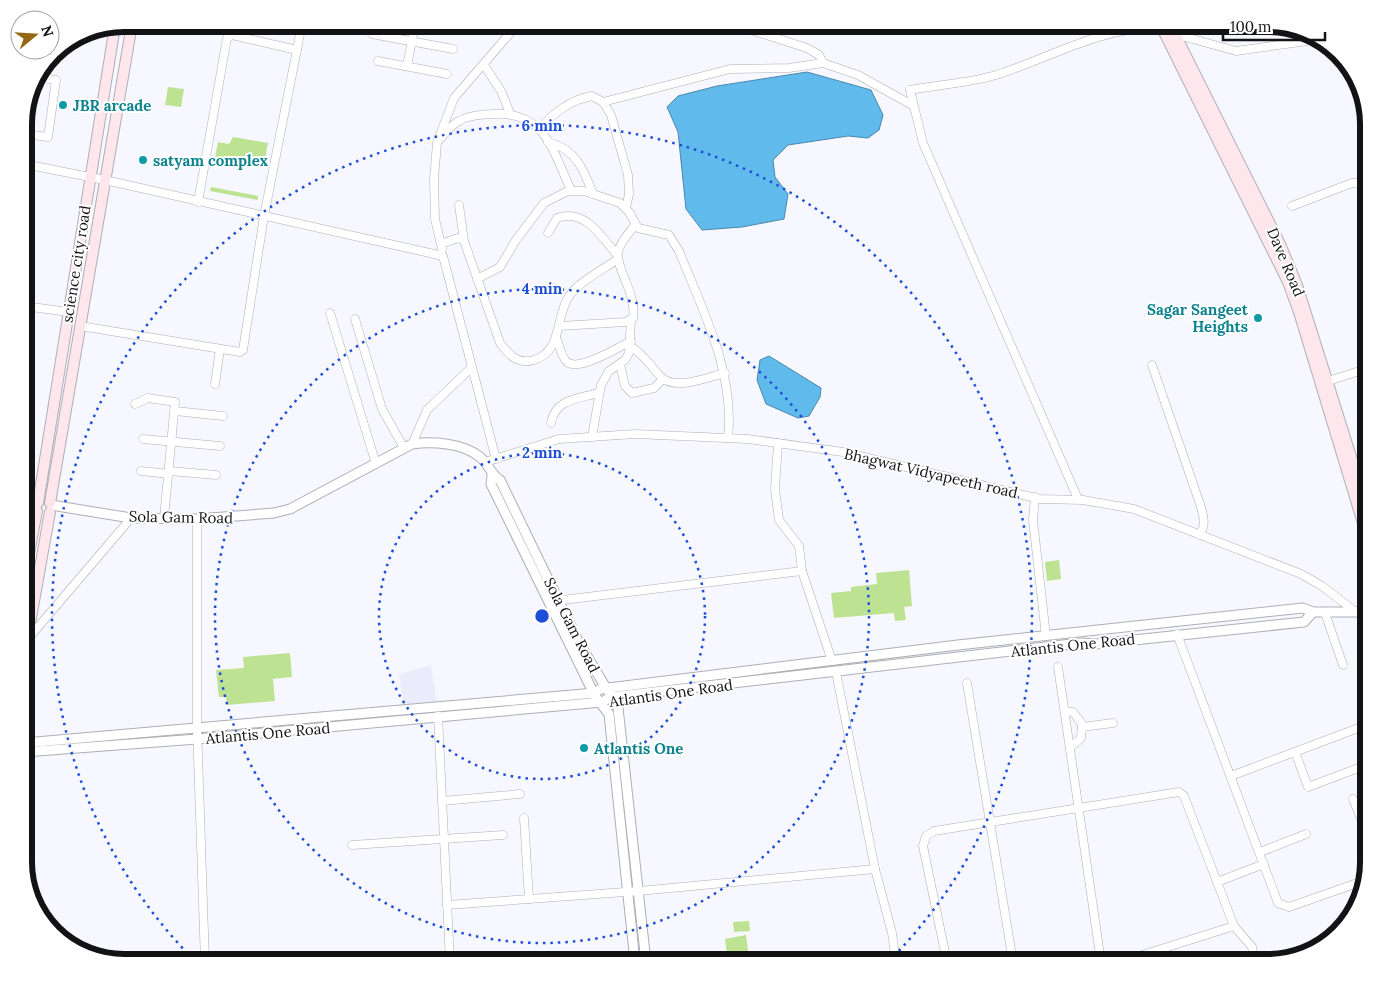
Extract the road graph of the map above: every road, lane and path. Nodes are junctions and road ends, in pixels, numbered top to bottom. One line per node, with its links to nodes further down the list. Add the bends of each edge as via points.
1 (131, 32): 31 (main road)
2 (300, 32): 15 (street)
3 (414, 32): 12 (street)
4 (511, 32): 18 (street)
5 (757, 32): 17 (street, via 807,48 819,55)
6 (1121, 32): 23 (street, via 995,75 910,90)
7 (1167, 32): 89 (main road, via 1288,282)
8 (1171, 32): 11 (main road, Dave Road)
9 (114, 33): 30 (main road, science city road)
10 (372, 34): 12 (street)
11 (1175, 35): 13 (street, via 1236,51); 63 (main road, Dave Road, via 1280,244)
12 (412, 41): 14 (street); 19 (street)
13 (1307, 41)
14 (453, 49)
15 (297, 50): 35 (street, via 232,35 227,38); 39 (street)
16 (378, 61): 19 (street)
17 (823, 63): 22 (street, via 789,68 724,70); 23 (street, via 858,75)
18 (484, 65): 24 (street); 28 (street, via 454,98)
19 (407, 66): 20 (street)
20 (447, 74)
21 (45, 78): 26 (street, via 56,80 48,138)
22 (604, 102): 25 (street, via 592,96 575,101 556,112); 38 (street, via 611,115 628,175)
23 (912, 105): 85 (street, via 923,143)
24 (510, 113): 25 (street, via 530,120); 28 (street, via 458,121)
25 (539, 128): 27 (street)
26 (33, 136)
27 (548, 142): 33 (street); 34 (street, via 560,146 577,160)
28 (437, 143): 43 (street, via 435,219)
29 (33, 166): 30 (street)
30 (90, 177): 31 (street); 48 (main road, science city road)
31 (105, 180): 35 (street); 52 (main road)
32 (1360, 183): 37 (street)
33 (571, 190): 34 (street); 46 (street, via 544,203 500,267)
34 (593, 194): 38 (street)
35 (198, 202): 39 (street)
36 (459, 206): 42 (street)
37 (1292, 206)
38 (626, 208): 40 (street)
39 (264, 216): 44 (street); 56 (street, via 244,350)
40 (635, 225): 45 (street, via 621,245); 61 (street, via 668,235 673,241)
41 (548, 233): 45 (street, via 557,218 574,215 590,224)
42 (464, 241): 43 (street, via 458,238); 46 (street)
43 (442, 244): 44 (street)
44 (443, 256): 59 (street)
45 (618, 257): 51 (street, via 632,297); 53 (street, via 570,296 562,309)
46 (477, 279): 54 (street, via 500,343 510,356 527,362 542,358)
47 (33, 307): 48 (street)
48 (69, 312): 87 (main road, science city road)
49 (330, 313): 79 (street)
50 (356, 320): 76 (street, via 382,409)
51 (631, 320): 53 (street); 55 (street)
52 (80, 326): 56 (street); 88 (main road)
53 (560, 326): 54 (street)
54 (556, 337): 55 (street, via 563,358 575,365)
55 (631, 344): 57 (street, via 629,353); 62 (street)
56 (220, 349): 64 (street)
57 (620, 364): 62 (street, via 625,386 632,393 654,388); 65 (street, via 605,376)
58 (1152, 366): 94 (street, via 1201,507 1204,520)
59 (471, 368): 76 (street, via 427,410); 77 (street)
60 (1360, 371): 63 (street)
61 (725, 373): 62 (street, via 684,383); 71 (street, via 730,409)
62 (663, 379)
63 (1328, 381): 83 (main road, Dave Road)
64 (215, 384)
65 (598, 393): 69 (street, via 560,405 552,414); 70 (street)
66 (135, 404): 67 (street, via 148,398 174,401)
67 (175, 411): 68 (street); 73 (street)
68 (223, 416)
69 (551, 424)
70 (592, 437): 71 (street, Bhagwat Vidyapeeth road, via 635,434); 77 (street, Bhagwat Vidyapeeth road, via 559,439)
71 (728, 438): 74 (street, Bhagwat Vidyapeeth road)
72 (143, 439): 73 (street)
73 (172, 442): 75 (street); 81 (street)
74 (778, 443): 84 (street, Bhagwat Vidyapeeth road, via 843,452); 95 (street, via 775,488 779,520 799,546)
75 (220, 446)
76 (408, 446): 78 (street, Sola Gam Road, via 423,442 456,447 476,454); 79 (street, Sola Gam Road)
77 (496, 458): 78 (street, Bhagwat Vidyapeeth road)
78 (485, 462): 96 (street, Sola Gam Road, via 492,475 491,484)
79 (376, 464): 92 (street, Sola Gam Road, via 283,512)
80 (141, 471): 81 (street)
81 (169, 473): 82 (street); 91 (street)
82 (216, 475)
83 (1360, 485)
84 (1034, 497): 85 (street, Bhagwat Vidyapeeth road); 104 (street, via 1033,520)
85 (1078, 500): 94 (street, Bhagwat Vidyapeeth road, via 1134,510)
86 (33, 507): 87 (street)
87 (37, 507): 88 (main road, via 44,500); 93 (main road, science city road)
88 (50, 507): 90 (street, Sola Gam Road); 97 (main road)
89 (1360, 513)
90 (131, 518): 91 (street, Sola Gam Road); 102 (street)
91 (164, 518): 92 (street, Sola Gam Road)
92 (197, 519): 116 (street)
93 (33, 529)
94 (1199, 535): 100 (street, Bhagwat Vidyapeeth road, via 1301,574)
95 (802, 571): 96 (street); 105 (street)
96 (554, 601): 110 (street, Sola Gam Road); 111 (street, Sola Gam Road)
97 (33, 602)
98 (1313, 612): 99 (street, Atlantis One Road); 103 (street, Atlantis One Road, via 1304,622); 104 (street, Atlantis One Road, via 1303,608)
99 (1325, 612): 100 (street, Atlantis One Road); 106 (street)
100 (1356, 612): 101 (street, Atlantis One Road)
101 (1360, 612)
102 (33, 633)
103 (1177, 634): 108 (street, Atlantis One Road); 125 (street)
104 (1046, 636): 105 (street, Atlantis One Road)
105 (832, 661): 111 (street, Atlantis One Road)
106 (1343, 665)
107 (1058, 667): 113 (street)
108 (836, 672): 111 (street, Atlantis One Road); 139 (street)
109 (967, 683): 132 (street)
110 (595, 693): 111 (street, Atlantis One Road, via 600,689); 112 (street, Sola Gam Road); 116 (street, Atlantis One Road)
111 (608, 694): 112 (street, Atlantis One Road); 142 (street, Sola Gam Road, via 618,708)
112 (602, 702): 114 (street, Atlantis One Road); 143 (street, Sola Gam Road, via 609,714)
113 (1065, 711): 118 (street, via 1073,712); 121 (street)
114 (438, 716): 119 (street, Atlantis One Road); 128 (street)
115 (1113, 723): 118 (street)
116 (197, 726): 119 (street); 120 (street, Atlantis One Road)
117 (1360, 727): 123 (street)
118 (1082, 728): 121 (street, via 1081,738)
119 (197, 739): 122 (street, Atlantis One Road); 147 (street)
120 (33, 742)
121 (1070, 748): 129 (street)
122 (33, 751)
123 (1295, 752): 124 (street, via 1308,786); 125 (street)
124 (1360, 767)
125 (1231, 776): 137 (street)
126 (520, 794): 128 (street)
127 (1353, 799): 130 (street)
128 (442, 801): 135 (street)
129 (1079, 808): 132 (street); 140 (street, via 1180,792); 154 (street)
130 (1360, 816)
131 (524, 818): 144 (street)
132 (990, 822): 152 (street, via 934,831 926,836 923,846); 153 (street)
133 (1306, 834): 137 (street)
134 (503, 835): 135 (street)
135 (444, 839): 136 (street); 145 (street)
136 (352, 845)
137 (1260, 852): 138 (street)
138 (1264, 864): 140 (street); 141 (street, via 1278,903 1289,907)
139 (875, 869): 142 (street); 151 (street)
140 (1217, 882): 146 (street)
141 (1358, 883)
142 (639, 891): 143 (street); 150 (street, Sola Gam Road)
143 (628, 892): 144 (street); 149 (street, Sola Gam Road)
144 (528, 899): 145 (street)
145 (447, 905): 148 (street)
146 (1234, 926): 155 (street); 156 (street, via 1252,947)
147 (205, 954)
148 (450, 954)
149 (634, 954)
150 (645, 954)
151 (895, 954)
152 (945, 954)
153 (1012, 954)
154 (1100, 954)
155 (1145, 954)
156 (1253, 954)

